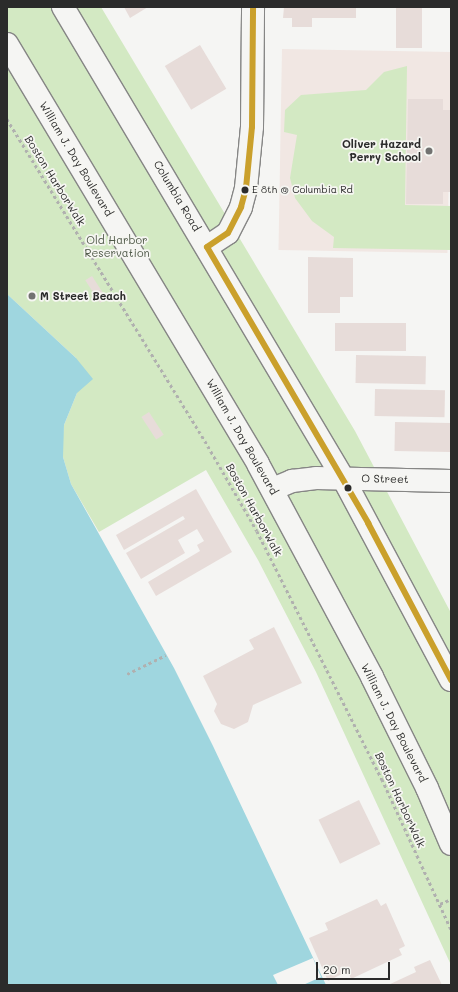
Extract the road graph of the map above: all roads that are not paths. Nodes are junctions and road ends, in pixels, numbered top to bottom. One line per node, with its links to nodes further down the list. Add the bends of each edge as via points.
1 (63, 7): 4 (main road, Columbia Road)
2 (254, 7): 4 (main road, via 252,127 246,188 228,233)
3 (7, 44): 7 (main road, William J. Day Boulevard)
4 (207, 247): 5 (main road, Columbia Road)
5 (343, 478): 6 (main road, O Street); 7 (main road, O Street, via 304,479); 8 (main road, Columbia Road)
6 (451, 481)
7 (273, 490): 9 (main road, William J. Day Boulevard, via 372,676 427,788)
8 (451, 680)
9 (451, 844)

